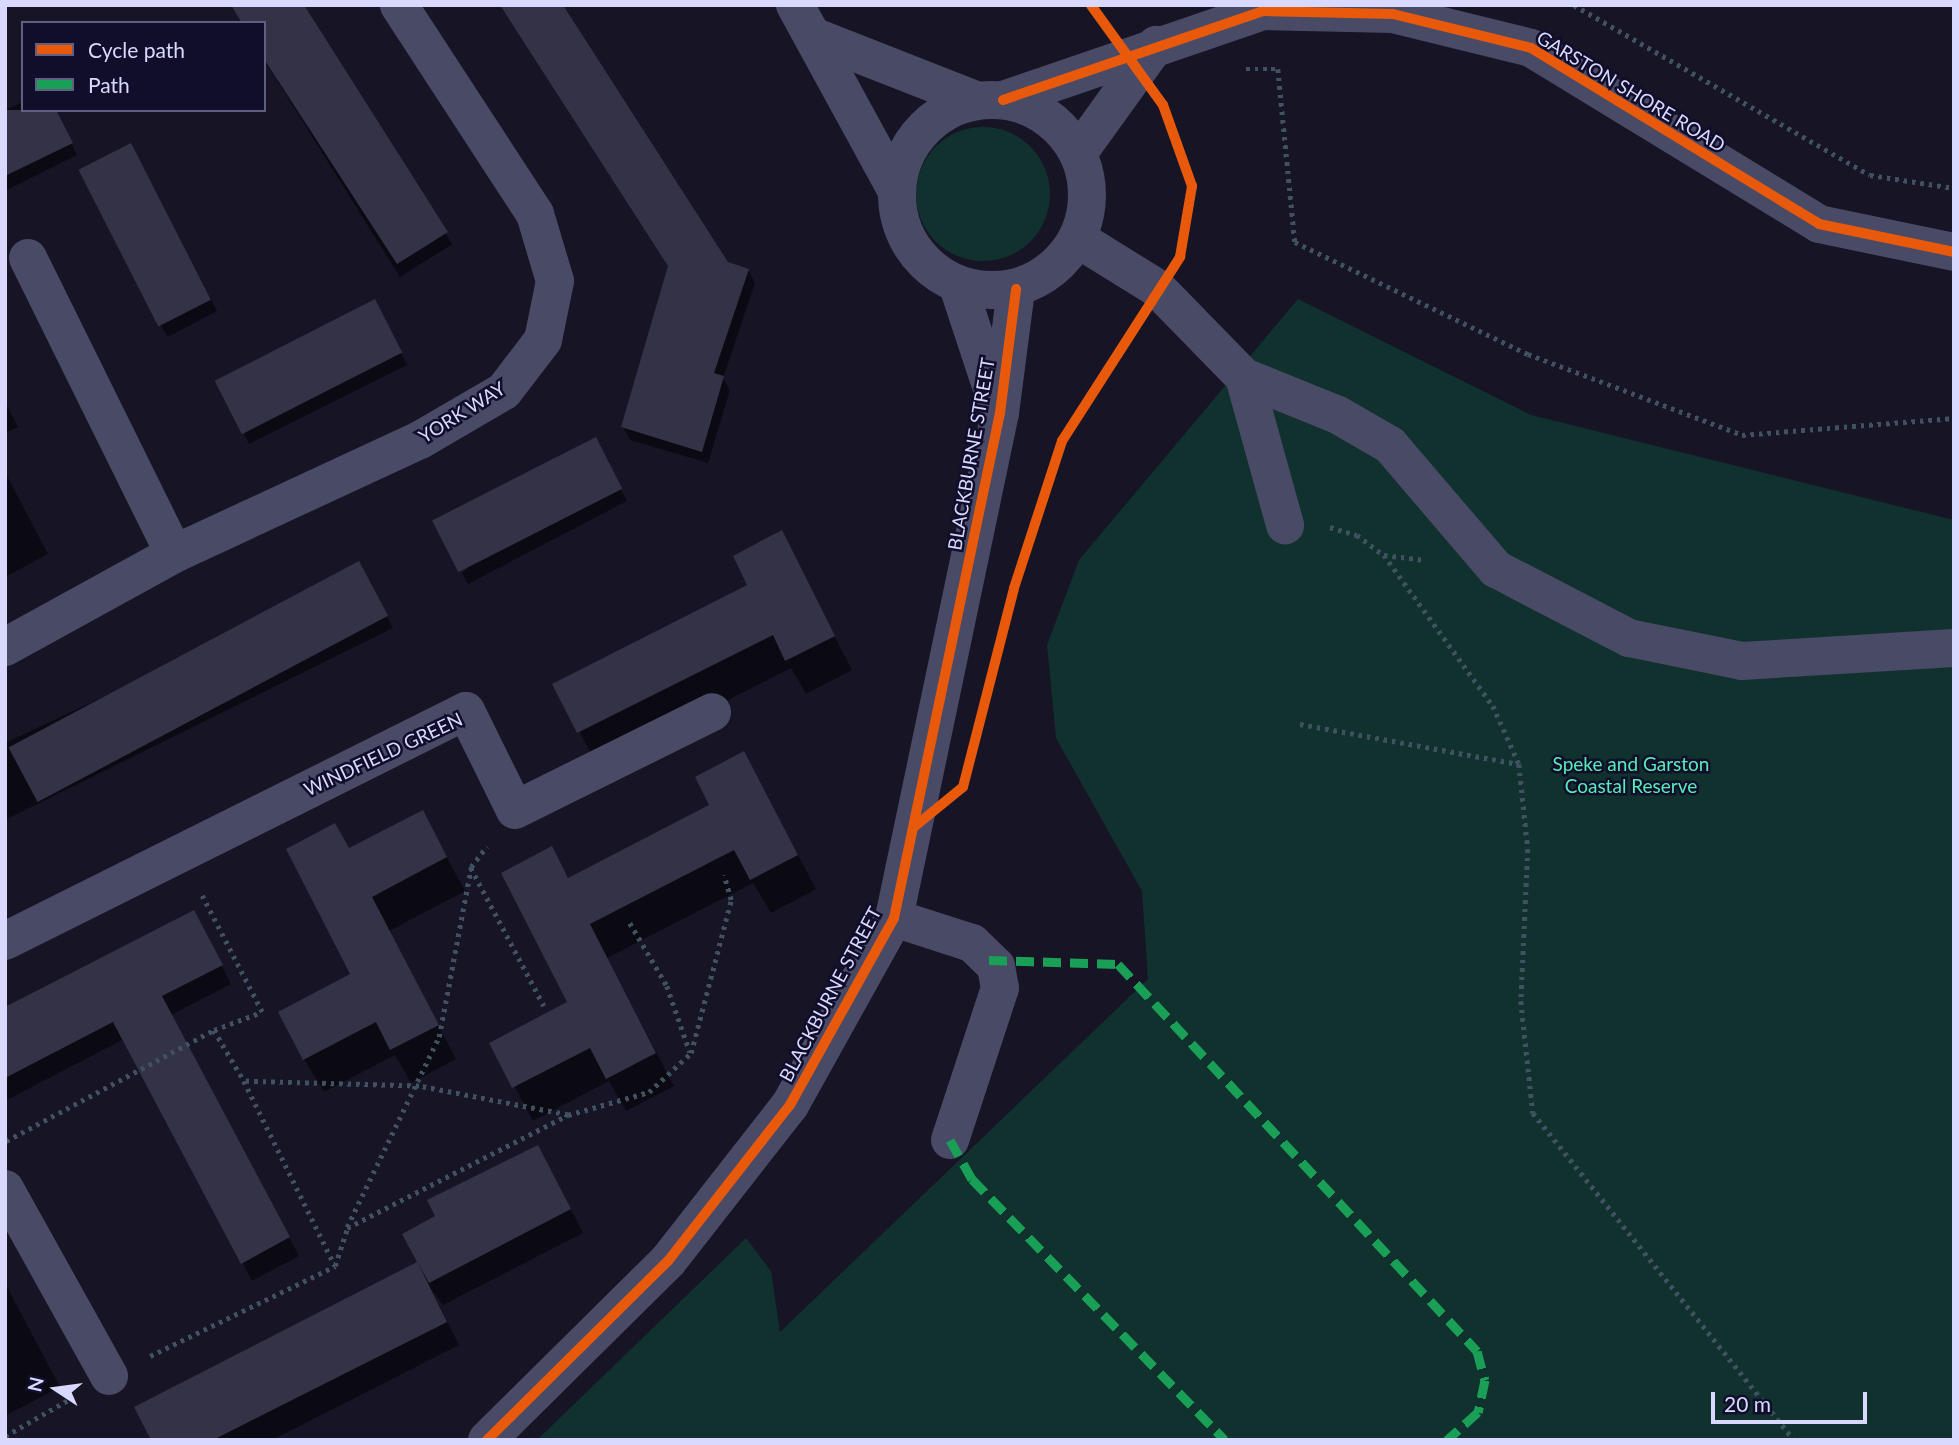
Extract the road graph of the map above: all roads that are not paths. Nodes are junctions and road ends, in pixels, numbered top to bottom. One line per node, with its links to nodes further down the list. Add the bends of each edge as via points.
1 (399, 5): 15 (street, YORK WAY, via 535,214 555,281 543,340 504,391 444,426)
2 (805, 21): 4 (street); 6 (street)
3 (1156, 45): 4 (street, GARSTON SHORE ROAD); 5 (street); 8 (street, GARSTON SHORE ROAD, via 1263,11 1393,14 1531,48 1819,224)
4 (990, 100): 5 (street, via 1046,115); 6 (street, via 944,112 920,130 904,156)
5 (1079, 152): 7 (street, via 1089,193)
6 (895, 188): 10 (street, via 899,222 918,257)
7 (1078, 239): 11 (street, via 1059,265); 12 (street, via 1157,288)
8 (1954, 252)
9 (28, 258): 15 (street)
10 (958, 286): 11 (street); 13 (street, BLACKBURNE STREET)
11 (1016, 289): 13 (street, BLACKBURNE STREET)
12 (1244, 377): 14 (street); 17 (street, via 1390,444 1496,569 1629,638 1742,661)
13 (1000, 413): 19 (street, BLACKBURNE STREET)
14 (1303, 525)
15 (174, 554): 16 (street, YORK WAY)
16 (5, 647)
17 (1954, 648)
18 (712, 712): 20 (street, WINDFIELD GREEN, via 515,810 466,711)
19 (894, 918): 21 (street, via 972,943 996,966 1000,988); 24 (street, BLACKBURNE STREET, via 790,1105 668,1261)
20 (5, 941)
21 (950, 1140)
22 (5, 1189): 23 (street)
23 (109, 1376)
24 (487, 1440)

